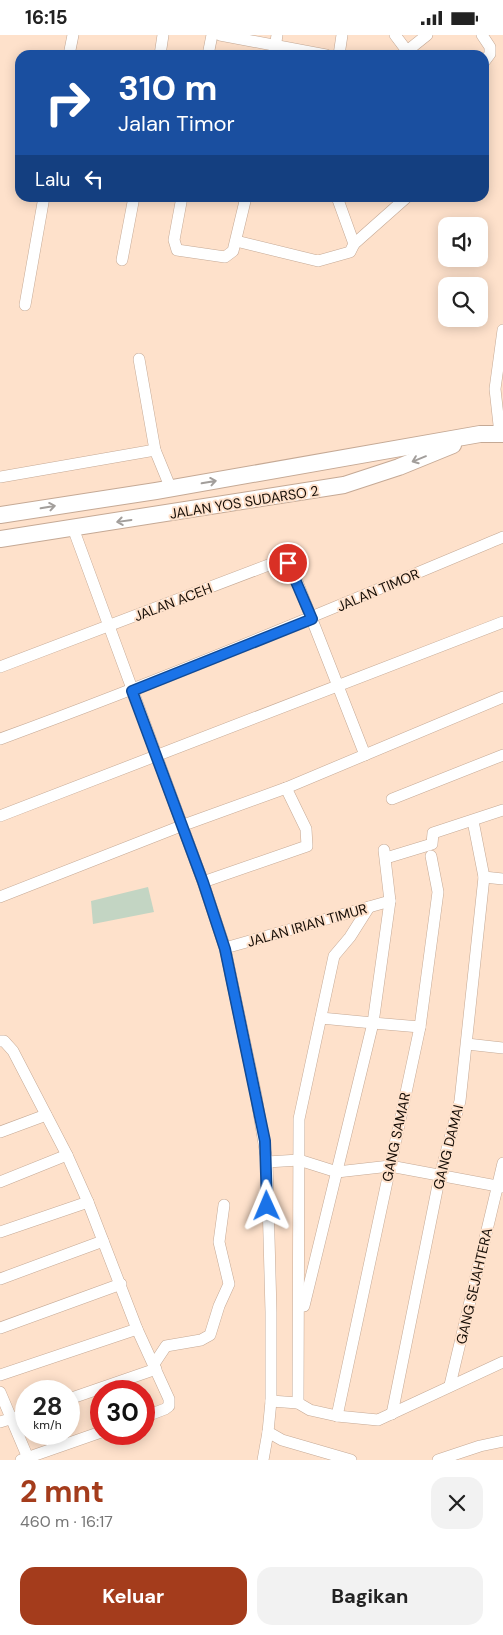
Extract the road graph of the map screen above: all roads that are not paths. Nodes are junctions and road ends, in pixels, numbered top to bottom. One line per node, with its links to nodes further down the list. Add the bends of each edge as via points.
1 (72, 35): 10 (street)
2 (163, 35): 11 (street)
3 (212, 35): 12 (street)
4 (220, 35): 9 (street)
5 (342, 35): 14 (street)
6 (395, 35): 15 (street)
7 (427, 35): 16 (street)
8 (482, 35): 17 (street, via 490,47)
9 (275, 45): 13 (street)
10 (70, 50)
11 (161, 50)
12 (209, 50)
13 (300, 50)
14 (340, 50)
15 (402, 50)
16 (408, 50)
17 (489, 55)
18 (43, 202): 27 (street)
19 (133, 202): 26 (street)
20 (181, 202): 24 (street, via 174,240 177,250 224,257 233,251)
21 (245, 202): 24 (street)
22 (339, 202): 25 (street)
23 (401, 202): 25 (street)
24 (236, 241): 25 (street, via 318,261 350,252)
25 (354, 244)
26 (122, 260)
27 (25, 305)
28 (503, 330): 31 (street, via 495,389)
29 (139, 359): 32 (street)
30 (480, 434): 31 (main road, JALAN YOS SUDARSO 2); 34 (main road, JALAN YOS SUDARSO 2, one-way to 30); 37 (main road, JALAN YOS SUDARSO 2, one-way to 37, via 344,485)
31 (501, 434)
32 (155, 450): 33 (street); 34 (street)
33 (0, 477)
34 (171, 489): 35 (main road, JALAN YOS SUDARSO 2)
35 (153, 492): 36 (main road, JALAN YOS SUDARSO 2, one-way to 35); 37 (main road)
36 (0, 515)
37 (157, 516): 38 (main road, JALAN YOS SUDARSO 2, one-way to 38)
38 (73, 527): 40 (main road, JALAN YOS SUDARSO 2); 43 (street)
39 (503, 537): 41 (street, JALAN TIMOR)
40 (0, 539)
41 (312, 619): 43 (street, JALAN ACEH, via 291,566 279,561); 45 (street, JALAN ACEH); 46 (street, JALAN TIMOR)
42 (503, 622): 45 (street)
43 (110, 627): 44 (street, JALAN ACEH); 46 (street)
44 (0, 667)
45 (336, 685): 49 (street); 50 (street, JALAN ACEH)
46 (132, 691): 48 (street, JALAN TIMOR); 49 (street)
47 (503, 697): 50 (street)
48 (0, 739)
49 (156, 755): 55 (street); 57 (street)
50 (365, 755): 52 (street)
51 (503, 755): 53 (street)
52 (286, 789): 57 (street); 61 (street, via 306,829 307,847)
53 (392, 799)
54 (503, 810): 56 (street)
55 (0, 816)
56 (473, 821): 59 (street, GANG DAMAI); 63 (street, via 433,833 432,844 385,854)
57 (181, 826): 61 (street); 62 (street)
58 (431, 856): 68 (street, GANG SAMAR, via 438,892)
59 (484, 877): 60 (street); 70 (street, GANG DAMAI)
60 (503, 879)
61 (203, 882): 65 (street)
62 (0, 897)
63 (390, 901): 64 (street, JALAN IRIAN TIMUR); 67 (street)
64 (369, 907): 65 (street, JALAN IRIAN TIMUR); 66 (street, via 334,956)
65 (225, 949): 76 (street)
66 (320, 1018): 67 (street); 75 (street, via 299,1119)
67 (373, 1023): 68 (street); 79 (street)
68 (420, 1027): 78 (street, GANG SAMAR)
69 (0, 1041): 72 (street, via 13,1051)
70 (467, 1044): 71 (street); 80 (street, GANG DAMAI, via 460,1101)
71 (503, 1048)
72 (46, 1115): 73 (street); 74 (street)
73 (0, 1132)
74 (67, 1155): 81 (street); 83 (street)
75 (300, 1159): 76 (street); 79 (street); 89 (street)
76 (267, 1162): 98 (street)
77 (503, 1163): 82 (street, GANG SEJAHTERA)
78 (390, 1166): 79 (street); 80 (street); 102 (street, GANG SAMAR)
79 (337, 1172): 89 (street)
80 (440, 1175): 82 (street); 101 (street, GANG DAMAI)
81 (0, 1182)
82 (500, 1187): 95 (street, GANG SEJAHTERA)
83 (88, 1202): 85 (street); 86 (street)
84 (224, 1205): 93 (street, via 219,1241 229,1284 210,1335 201,1340 166,1346)
85 (0, 1232)
86 (103, 1241): 87 (street); 88 (street)
87 (0, 1279)
88 (121, 1284): 90 (street); 91 (street)
89 (299, 1325): 99 (street)
90 (0, 1328)
91 (137, 1329): 93 (street); 94 (street)
92 (503, 1362): 95 (street)
93 (155, 1367): 97 (street); 100 (street, via 170,1403)
94 (0, 1375)
95 (450, 1385): 101 (street)
96 (0, 1392): 104 (street)
97 (80, 1395)
98 (271, 1401): 99 (street); 106 (street)
99 (298, 1403): 102 (street)
100 (155, 1413)
101 (392, 1414): 102 (street, via 378,1420)
102 (337, 1416)
103 (15, 1418): 104 (street)
104 (12, 1419): 105 (street); 109 (street)
105 (0, 1422)
106 (268, 1432): 110 (street); 111 (street, via 282,1440)
107 (90, 1436): 109 (street)
108 (503, 1441): 112 (street, via 480,1445)
109 (24, 1459)
110 (263, 1460)
111 (351, 1460)
112 (438, 1460)

